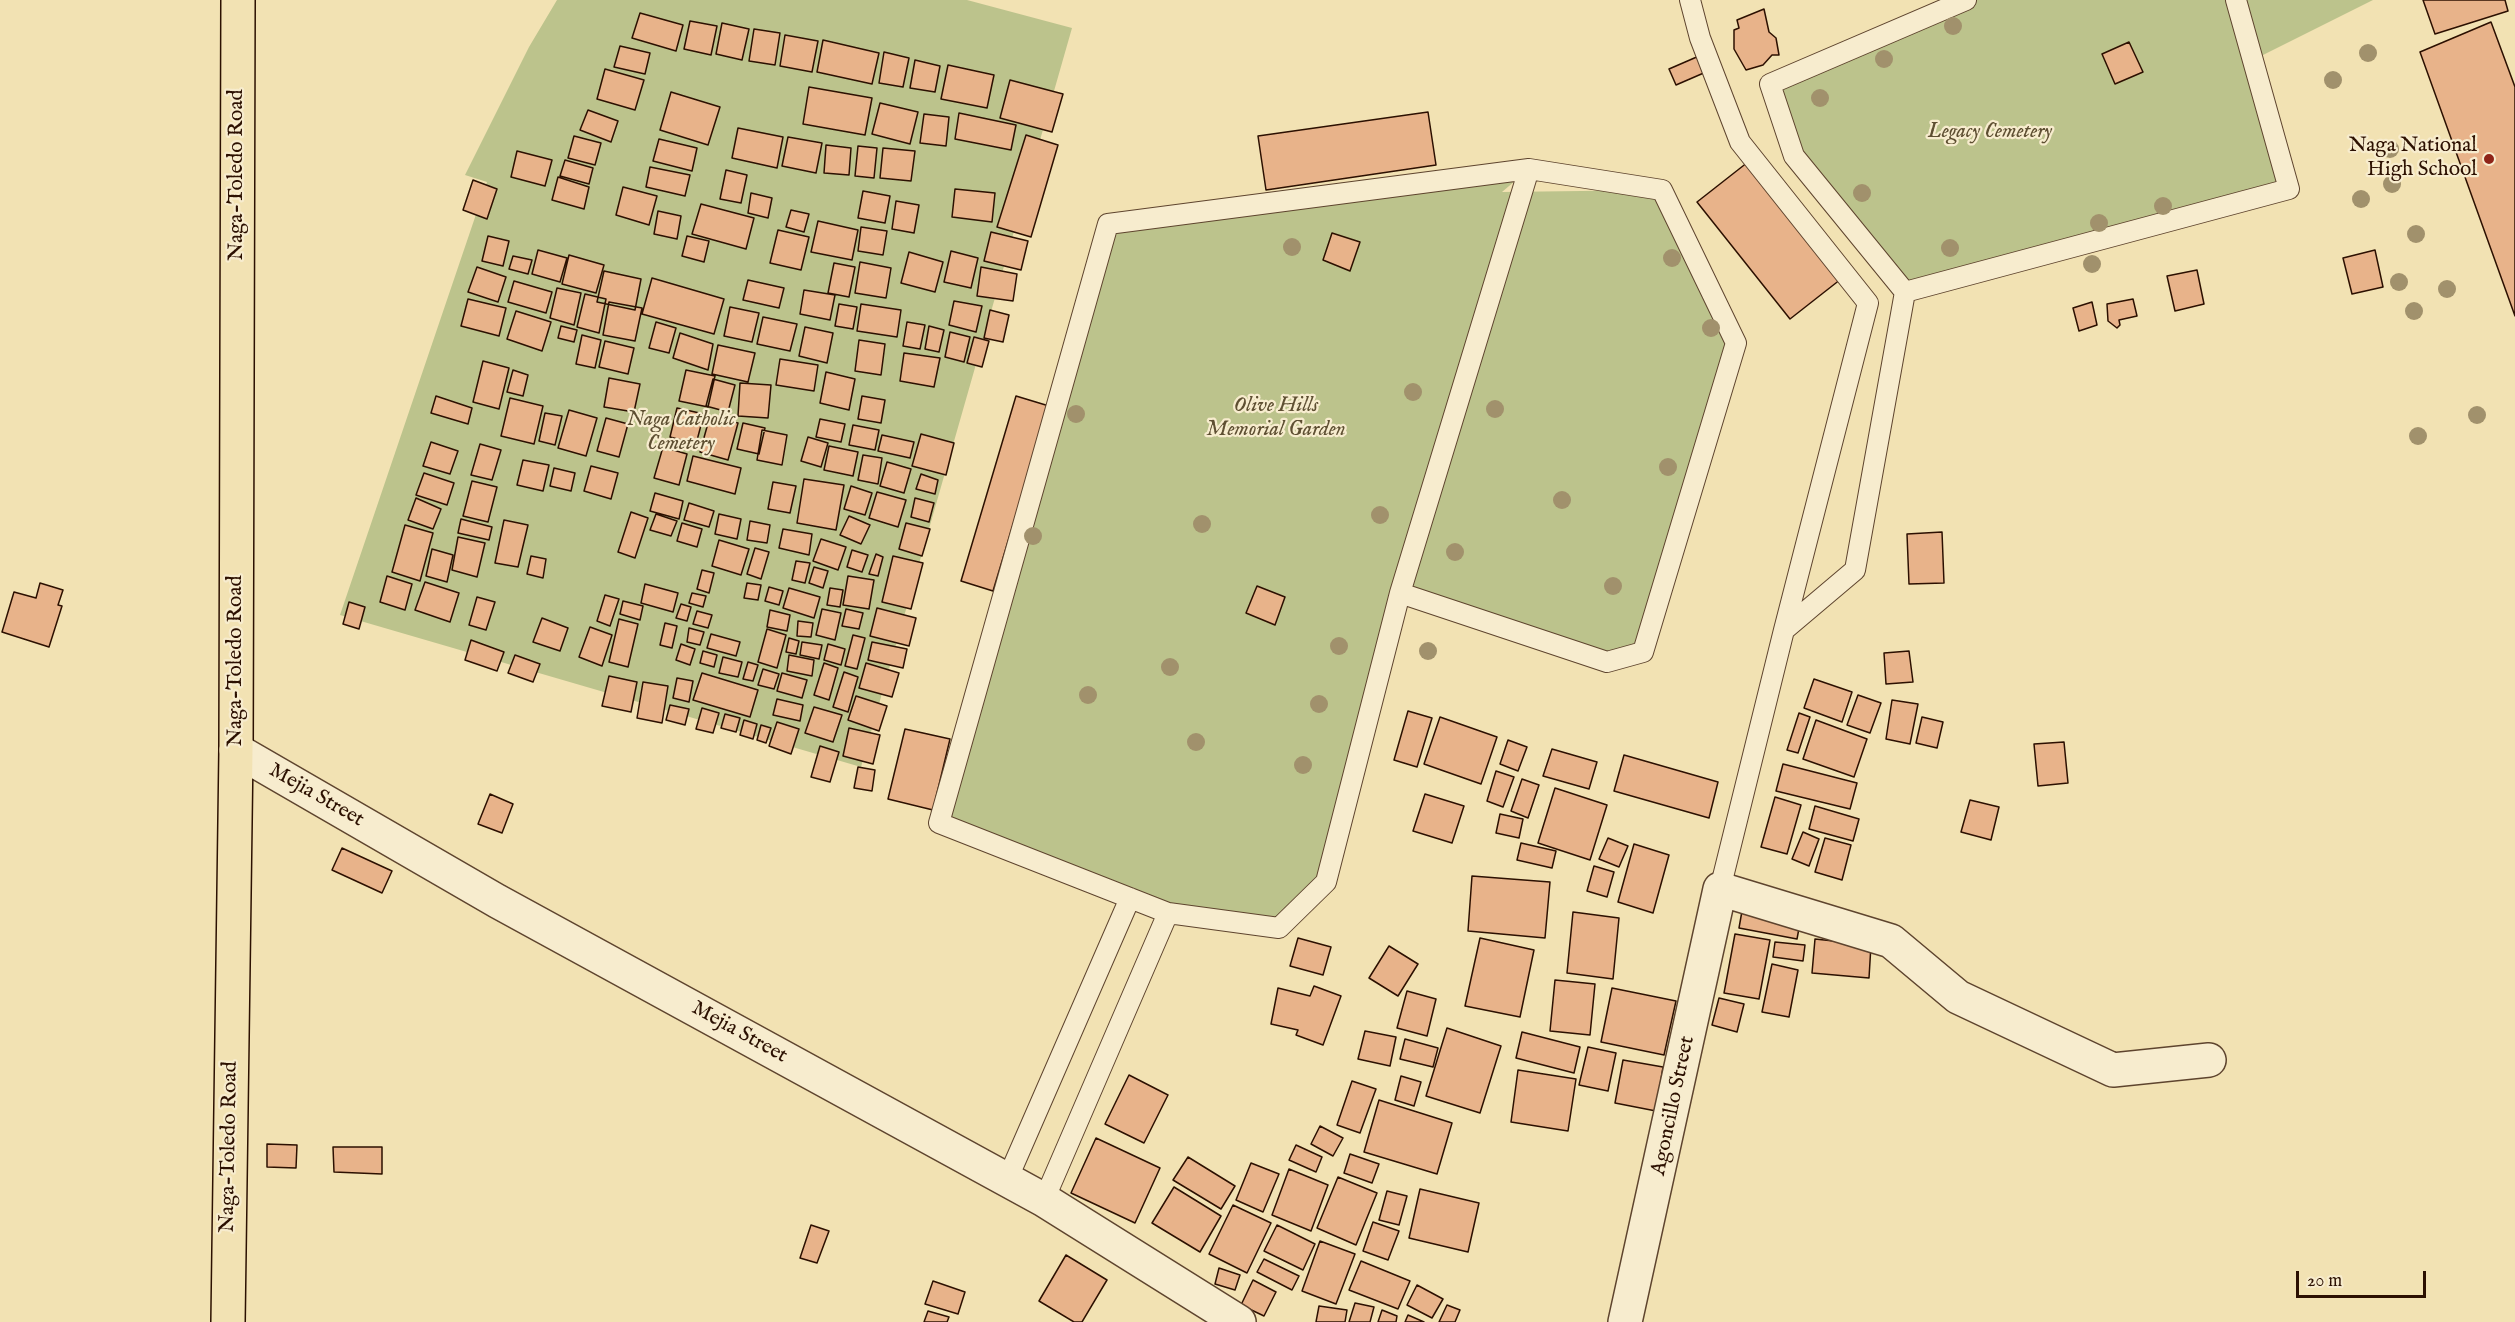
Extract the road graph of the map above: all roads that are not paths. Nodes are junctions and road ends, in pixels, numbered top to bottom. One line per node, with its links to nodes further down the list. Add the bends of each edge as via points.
1 (238, 0): 9 (highway, Naga-Toledo Road)
2 (1690, 0): 8 (lane, via 1700,38 1740,142 1868,303)
3 (1966, 0): 6 (lane, via 1770,84 1794,156)
4 (2236, 0): 6 (lane, via 2289,189)
5 (1529, 169): 7 (lane); 7 (lane, via 1662,190 1736,343 1642,652 1607,662); 11 (lane, via 1108,224 939,824)
6 (1905, 292): 8 (lane, via 1855,570)
7 (1400, 594): 12 (lane, via 1326,882 1279,928)
8 (1784, 630): 10 (lane)
9 (236, 750): 14 (street, Mejia Street, via 497,901); 16 (highway, Naga-Toledo Road)
10 (1720, 890): 13 (street, via 1891,941 1958,997 2113,1070); 18 (street, Agoncillo Street)
11 (1130, 898): 12 (lane); 14 (lane)
12 (1168, 913): 15 (lane)
13 (2209, 1059)
14 (1007, 1180): 15 (street, Mejia Street)
15 (1044, 1200): 17 (street, Mejia Street)
16 (228, 1322)
17 (1239, 1322)
18 (1625, 1322)

